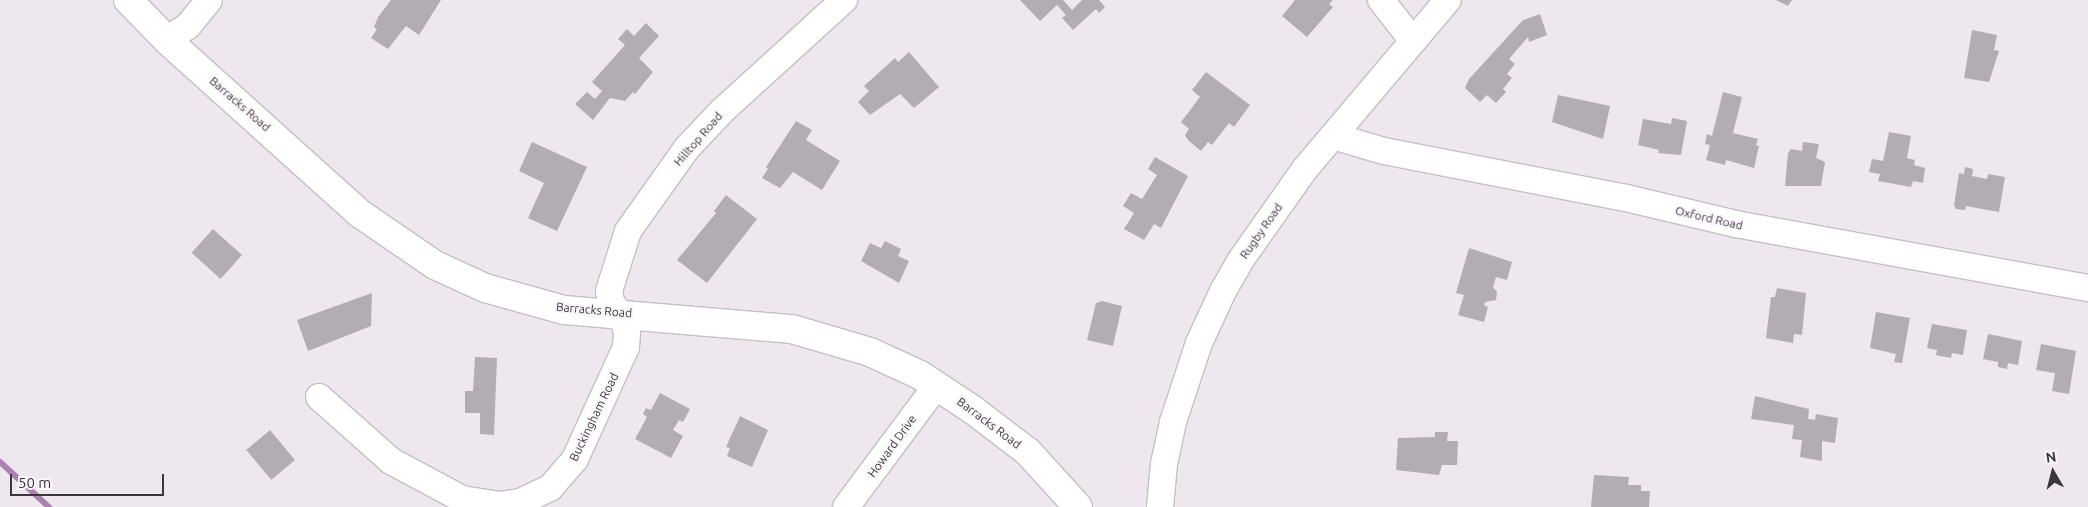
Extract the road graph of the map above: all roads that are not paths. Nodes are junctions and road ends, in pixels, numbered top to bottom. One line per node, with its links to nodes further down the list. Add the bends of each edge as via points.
1 (128, 0): 6 (main road, Barracks Road)
2 (209, 0): 6 (street, via 188,26)
3 (844, 0): 10 (street, Hilltop Road, via 722,112 687,148 645,204 628,231 609,291)
4 (1381, 0): 7 (street)
5 (1448, 0): 7 (street, Rugby Road)
6 (167, 40): 10 (main road, Barracks Road, via 359,213 435,265 485,288 528,302 564,310)
7 (1413, 41): 8 (street, Rugby Road)
8 (1333, 136): 9 (street, Oxford Road, via 1384,151 1626,198 1736,224); 15 (street, Rugby Road, via 1240,261 1217,301 1173,422 1164,464)
9 (2088, 288)
10 (618, 312): 11 (main road, Barracks Road, via 750,323 827,337 870,352); 12 (street, Buckingham Road, via 627,334 626,347 575,459 550,488 520,502 477,504 425,482 365,441)
11 (937, 385): 13 (street, Howard Drive); 14 (main road, Barracks Road, via 1028,452)
12 (318, 397)
13 (846, 507)
14 (1078, 507)
15 (1160, 507)

